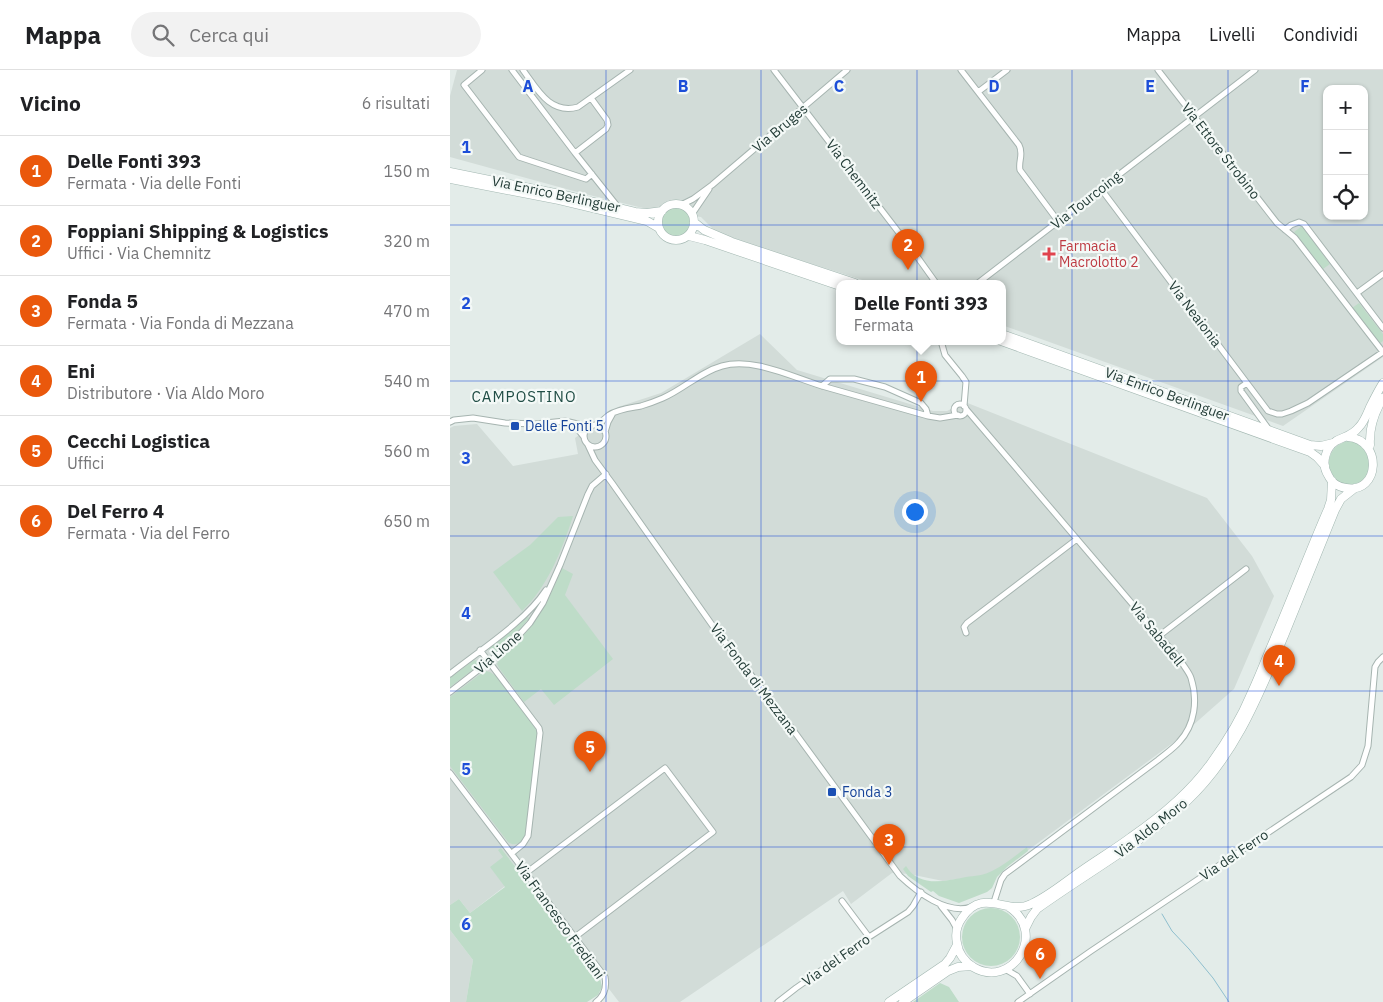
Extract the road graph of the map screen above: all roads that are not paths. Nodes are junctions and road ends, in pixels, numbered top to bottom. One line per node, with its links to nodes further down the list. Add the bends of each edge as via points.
1 (482, 70): 17 (street, via 464,84 519,157 586,179)
2 (512, 70): 15 (street)
3 (523, 70): 12 (street, via 551,104 568,109 578,107)
4 (630, 70): 12 (street)
5 (774, 70): 13 (street, Via Chemnitz)
6 (848, 70): 13 (street, Via Bruges)
7 (961, 70): 11 (street)
8 (1007, 70): 11 (street)
9 (1158, 70): 14 (street, Via Ettore Strobino)
10 (1255, 70): 14 (street, Via Tourcoing)
11 (978, 92): 25 (street, via 1021,148 1020,170)
12 (591, 98): 15 (street, via 608,125)
13 (803, 108): 19 (street, Via Bruges); 31 (street, Via Chemnitz)
14 (1194, 117): 20 (street, Via Tourcoing); 27 (street, Via Ettore Strobino)
15 (575, 153): 17 (street)
16 (450, 172): 22 (main road, Via Enrico Berlinguer)
17 (592, 174): 22 (street)
18 (450, 179): 26 (main road, Via Enrico Berlinguer, via 559,200 647,221)
19 (712, 185): 21 (street, Via Bruges); 24 (street, Via Bruges)
20 (1101, 189): 25 (street, Via Tourcoing); 40 (street, Via Neaionia)
21 (681, 205): 23 (main road, Via Enrico Berlinguer); 24 (main road)
22 (619, 208): 23 (main road, Via Enrico Berlinguer, via 643,213)
23 (662, 211): 26 (main road)
24 (693, 218): 28 (main road, via 693,230); 30 (main road, via 704,230 732,242)
25 (1058, 221): 32 (street, Via Tourcoing)
26 (659, 228): 28 (main road, Via Enrico Berlinguer, via 670,240)
27 (1285, 230): 34 (street, via 1302,223); 39 (street, Via Ettore Strobino, via 1295,238)
28 (689, 236): 33 (main road, Via Enrico Berlinguer)
29 (1383, 274): 34 (street)
30 (846, 280)
31 (932, 280)
32 (982, 280)
33 (836, 285)
34 (1357, 293): 35 (street)
35 (1383, 328)
36 (1006, 335): 53 (main road, Via Enrico Berlinguer)
37 (1006, 343): 62 (main road, Via Enrico Berlinguer, via 1310,452)
38 (943, 345): 44 (street, via 945,355 965,380)
39 (1383, 352): 40 (street, Via Neaionia, via 1320,396 1282,414 1268,411)
40 (1247, 383): 53 (street, via 1241,391)
41 (1383, 383): 56 (main road, via 1362,424)
42 (822, 386): 45 (street, via 756,365 739,363 708,371 662,398); 47 (street); 47 (street, via 830,379 854,379 885,386 920,403)
43 (1383, 398): 59 (main road, via 1372,422)
44 (963, 406): 46 (street, via 966,412); 46 (street, via 956,406); 48 (street, Via Sabadell)
45 (613, 413): 52 (street); 54 (street)
46 (959, 414): 47 (street, via 940,418); 48 (street)
47 (928, 416)
48 (973, 419): 66 (street, Via Sabadell)
49 (565, 421): 50 (street, via 504,423 473,418); 51 (street); 55 (street)
50 (450, 422)
51 (590, 426): 52 (street); 55 (street)
52 (597, 426): 54 (street)
53 (1270, 431): 57 (main road, Via Enrico Berlinguer, via 1315,446)
54 (605, 432): 60 (street, via 605,441)
55 (584, 437): 58 (street)
56 (1348, 437): 57 (main road); 59 (main road, via 1361,439)
57 (1333, 443): 62 (main road, via 1326,454)
58 (588, 445): 60 (street); 61 (street, Via Fonda di Mezzana)
59 (1370, 445): 65 (main road, via 1376,458 1375,471 1368,482)
60 (598, 447): 61 (street)
61 (595, 460): 63 (street, Via Fonda di Mezzana)
62 (1325, 466): 64 (main road)
63 (606, 474): 68 (street, Via Lione, via 592,486); 79 (street, Via Fonda di Mezzana, via 715,629 900,876)
64 (1332, 481): 65 (main road, via 1342,488); 84 (main road, Via Aldo Moro, via 1328,509 1252,693 1211,764 1183,795 1131,837 1038,900 1026,906)
65 (1355, 488): 85 (main road, Via Aldo Moro, via 1341,499 1335,510 1259,697 1217,768 1165,820 1038,909)
66 (1077, 539): 69 (street, via 966,623); 70 (street, Via Sabadell)
67 (1246, 569): 70 (street)
68 (553, 579): 71 (street, Via Lione, via 540,600 524,616); 73 (street, Via Lione, via 530,623)
69 (966, 633)
70 (1159, 636): 81 (street, Via Sabadell, via 1190,676 1195,704 1187,731 1158,760 1005,874)
71 (480, 650): 73 (street, Via Francesco Frediani); 74 (street, Via Lione)
72 (1383, 657): 94 (street, Via del Ferro, via 1375,668 1368,746 1362,765 1351,777)
73 (489, 662): 75 (street, Via Lione); 77 (street, Via Francesco Frediani, via 540,733 528,836)
74 (450, 674)
75 (450, 692)
76 (450, 773): 77 (street, Via Francesco Frediani)
77 (512, 853): 78 (street, Via Francesco Frediani)
78 (526, 873): 87 (street, Via Francesco Frediani); 87 (street, via 665,768 667,770 713,832)
79 (921, 892): 82 (street); 88 (street, Via del Ferro, via 908,912)
80 (842, 901): 88 (street)
81 (994, 902): 83 (main road, Via Aldo Moro); 84 (main road, Via Aldo Moro)
82 (939, 904): 83 (street, via 955,909); 86 (street)
83 (976, 905): 86 (main road, via 964,915)
84 (1009, 907): 85 (main road, via 1020,917)
85 (1025, 928): 90 (main road, Via Aldo Moro, via 1024,948)
86 (957, 929): 89 (main road)
87 (575, 937): 95 (street, Via Francesco Frediani, via 605,977 603,996)
88 (869, 937): 96 (street, Via del Ferro)
89 (957, 945): 91 (main road, via 961,955); 97 (main road, via 945,964)
90 (1015, 963): 92 (main road, Via Aldo Moro); 93 (street)
91 (972, 966): 92 (main road, via 986,972); 98 (main road, via 951,969)
92 (1006, 969): 93 (street)
93 (1017, 976): 94 (street)
94 (1030, 994): 99 (street, Via del Ferro)
95 (596, 1002)
96 (778, 1002)
97 (889, 1002)
98 (903, 1002)
99 (1018, 1002)

